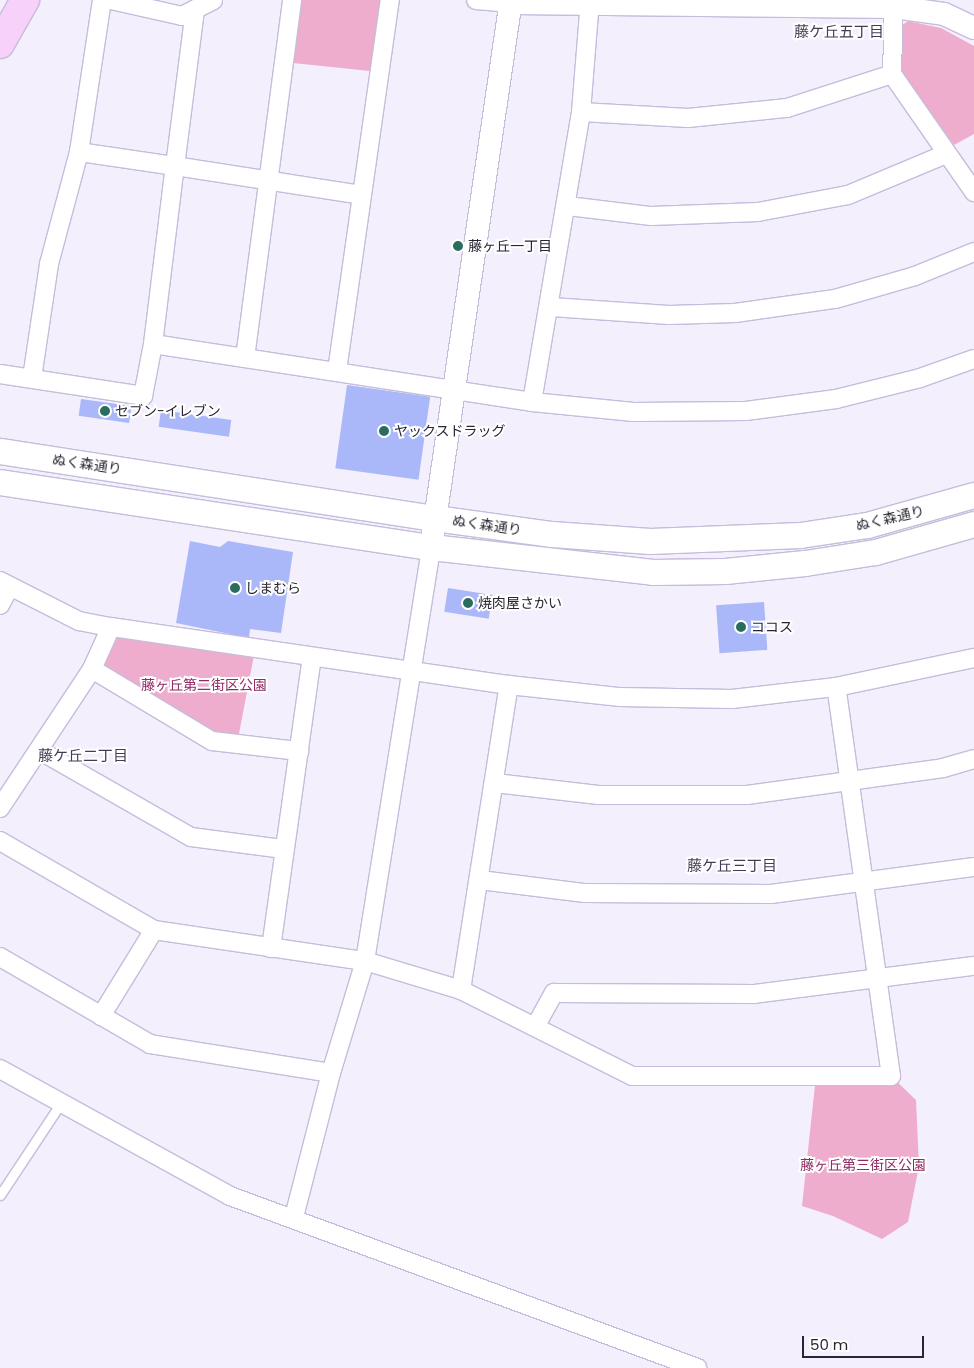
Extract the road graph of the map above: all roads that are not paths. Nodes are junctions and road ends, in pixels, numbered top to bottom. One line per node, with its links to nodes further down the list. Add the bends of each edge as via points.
1 (25, 0): 13 (main road)
2 (102, 0): 16 (street)
3 (111, 0): 11 (street, via 182,16)
4 (213, 0): 11 (street)
5 (292, 0): 19 (street)
6 (390, 0): 21 (street)
7 (476, 0): 8 (street)
8 (511, 2): 9 (street); 31 (street)
9 (590, 3): 10 (street); 15 (street)
10 (894, 3): 12 (street, via 944,14); 14 (street)
11 (195, 9): 18 (street)
12 (974, 28)
13 (0, 44)
14 (892, 74): 15 (street, via 787,108 688,118); 17 (street)
15 (581, 112): 22 (street)
16 (79, 152): 18 (street); 30 (street, via 49,264)
17 (946, 154): 20 (street); 22 (street, via 848,195 758,212 651,216)
18 (175, 166): 19 (street); 25 (street)
19 (267, 178): 21 (street); 26 (street)
20 (974, 192)
21 (362, 195): 28 (street)
22 (568, 206): 24 (street)
23 (974, 252): 24 (street, via 915,276 835,299 735,313 669,315)
24 (551, 306): 32 (street)
25 (153, 344): 26 (street); 30 (street, via 143,396)
26 (245, 358): 28 (street)
27 (974, 359): 32 (street, via 920,378 836,399 746,411 634,412)
28 (337, 371): 31 (street)
29 (0, 374): 30 (street)
30 (32, 378)
31 (454, 389): 32 (street); 36 (street)
32 (532, 402)
33 (0, 451): 36 (main road, ぬく森通り)
34 (0, 482): 38 (main road, ぬく森通り)
35 (974, 495): 36 (main road, ぬく森通り, via 867,525 800,535 726,540 642,541 552,534)
36 (435, 518): 38 (street)
37 (974, 524): 38 (main road, ぬく森通り, via 875,552 725,571 653,572)
38 (430, 547): 45 (street)
39 (5, 584): 40 (street); 41 (street, via 79,621)
40 (0, 605)
41 (112, 627): 42 (street); 44 (street)
42 (312, 658): 45 (street); 49 (street)
43 (974, 658): 47 (street)
44 (92, 669): 48 (street); 49 (street, via 212,741)
45 (411, 670): 46 (street); 62 (street)
46 (509, 685): 47 (street, via 620,697 732,699); 52 (street)
47 (836, 687): 51 (street)
48 (39, 750): 53 (street); 55 (street, via 190,837)
49 (299, 752): 55 (street)
50 (974, 759): 51 (street, via 943,768)
51 (848, 782): 52 (street, via 747,795 598,796); 58 (street)
52 (495, 783): 57 (street)
53 (0, 808)
54 (0, 841): 59 (street)
55 (284, 849): 60 (street)
56 (974, 867): 58 (street)
57 (480, 880): 58 (street, via 595,893 772,894); 65 (street)
58 (866, 883): 64 (street)
59 (154, 930): 60 (street); 66 (street)
60 (270, 948): 62 (street)
61 (0, 957): 66 (street)
62 (365, 961): 65 (street); 69 (street)
63 (974, 966): 64 (street)
64 (876, 980): 67 (street, via 754,994 554,993); 67 (street, via 891,1076 632,1076)
65 (461, 990): 67 (street)
66 (101, 1016): 69 (street, via 150,1044)
67 (535, 1027)
68 (0, 1070): 70 (street)
69 (331, 1073): 72 (street)
70 (61, 1103): 71 (lane); 72 (street, via 230,1196)
71 (0, 1195)
72 (294, 1218): 73 (street)
73 (697, 1368)

